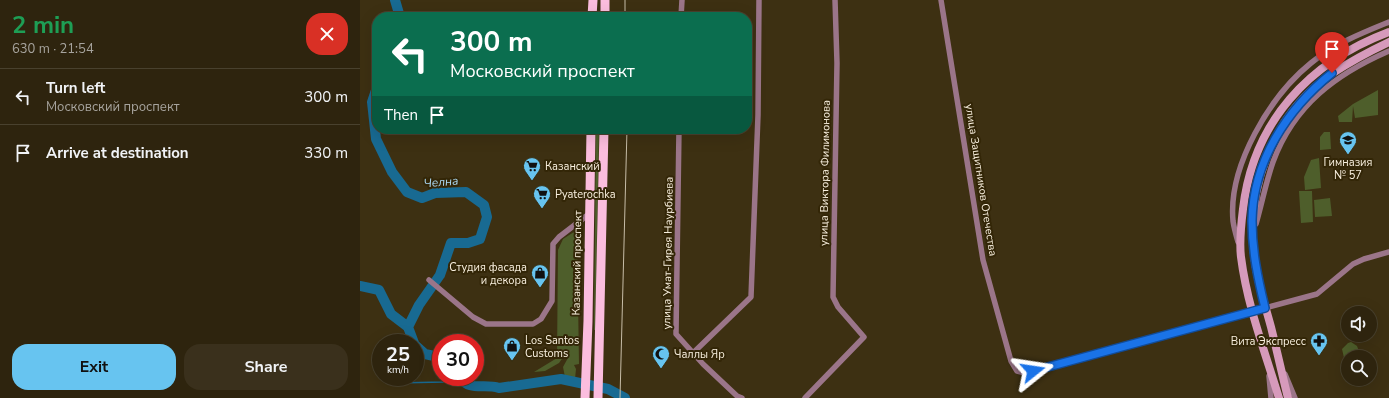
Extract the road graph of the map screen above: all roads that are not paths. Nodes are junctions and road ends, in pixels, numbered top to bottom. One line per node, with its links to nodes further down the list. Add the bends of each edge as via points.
1 (593, 0): 7 (main road)
2 (605, 0): 8 (main road)
3 (682, 0): 9 (street)
4 (759, 0): 27 (street, via 758,115 751,297)
5 (835, 0): 32 (street, улица Виктора Филимонова, via 837,64 833,296 838,307 864,336)
6 (941, 0): 23 (street, улица Защитников Отечества, via 983,260 1015,369 1025,373)
7 (592, 12)
8 (605, 12)
9 (681, 12)
10 (1389, 22): 20 (street, via 1333,48 1312,62 1276,99 1262,121 1241,166 1234,196 1233,220)
11 (1389, 32): 20 (main road, via 1331,61 1311,76 1277,115 1265,134 1248,180 1241,224)
12 (1389, 42): 18 (main road, via 1332,73 1315,87 1284,123 1266,157 1260,176 1254,201)
13 (1389, 51): 18 (street, via 1342,75 1312,101 1296,120 1273,161)
14 (591, 134): 17 (main road, Казанский проспект)
15 (604, 134): 25 (main road)
16 (680, 134): 27 (street, улица Умат-Гирея Наурбиева, via 676,334)
17 (589, 214): 21 (street, via 559,237 554,244 552,301 541,319 533,324 486,324); 24 (main road, Казанский проспект)
18 (1253, 234): 22 (main road, via 1257,276)
19 (1389, 252): 22 (street, via 1353,264 1319,293)
20 (1241, 257): 23 (main road)
21 (429, 280)
22 (1265, 308): 23 (street); 26 (main road)
23 (1253, 311): 28 (main road)
24 (588, 321): 25 (main road, via 594,331); 29 (main road, Казанский проспект)
25 (600, 322): 30 (main road)
26 (1271, 328): 35 (main road); 36 (street, via 1279,358)
27 (693, 353): 31 (street, улица Умат-Гирея Наурбиева)
28 (1268, 364): 33 (street); 34 (main road)
29 (585, 398)
30 (598, 398)
31 (742, 398)
32 (805, 398)
33 (1271, 398)
34 (1279, 398)
35 (1288, 398)
36 (1295, 398)

